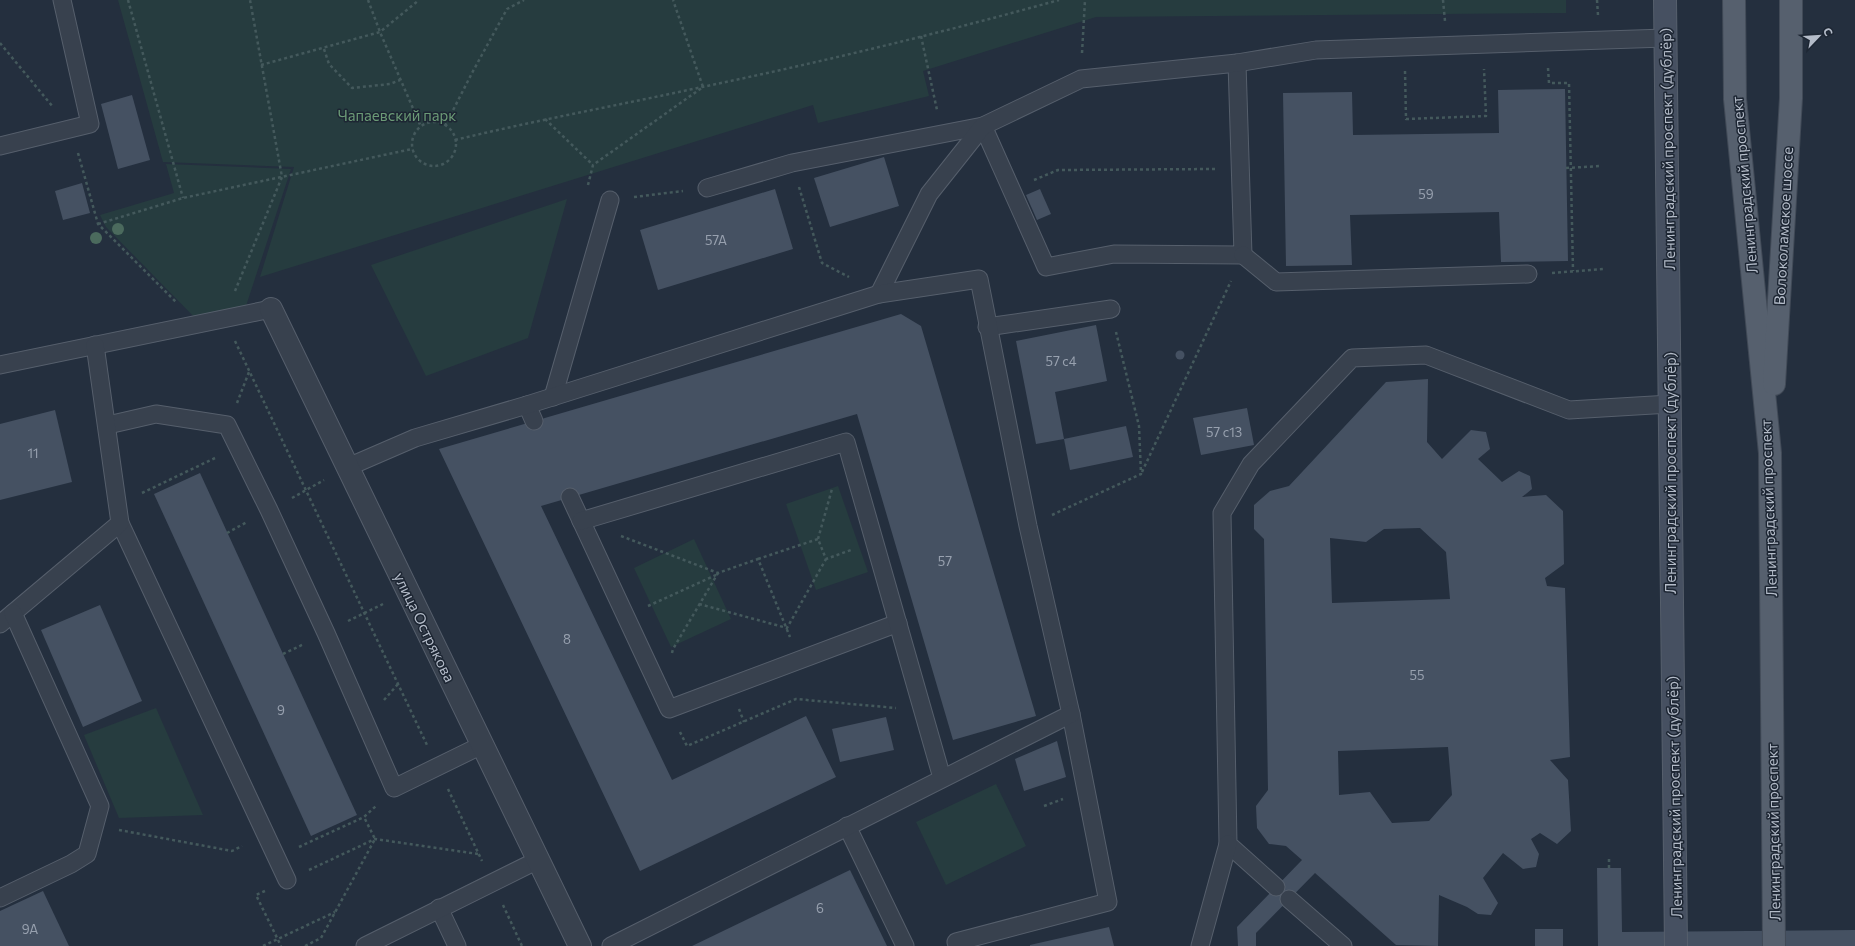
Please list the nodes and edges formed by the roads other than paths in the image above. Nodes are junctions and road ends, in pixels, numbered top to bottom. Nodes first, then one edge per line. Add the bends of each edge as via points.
1 (62, 0) edge
2 (1665, 0) edge
3 (1734, 0) edge
4 (1791, 0) edge
5 (1665, 38) junction
6 (1237, 63) junction
7 (983, 126) junction
8 (0, 146) edge
9 (707, 188) road end
10 (610, 200) road end
11 (1243, 255) junction
12 (1528, 274) road end
13 (879, 294) junction
14 (271, 308) joint
15 (1111, 308) road end
16 (987, 327) junction
17 (95, 345) junction
18 (0, 365) edge
19 (554, 396) junction
20 (1670, 404) junction
21 (527, 405) junction
22 (534, 421) dead end
23 (108, 425) junction
24 (1770, 453) junction
25 (348, 467) junction
26 (570, 497) dead end
27 (581, 521) junction
28 (120, 523) junction
29 (14, 613) junction
30 (898, 623) junction
31 (0, 624) edge
32 (1071, 714) junction
33 (482, 745) junction
34 (942, 778) junction
35 (848, 826) junction
36 (1228, 844) junction
37 (538, 860) junction
38 (287, 880) road end
39 (1276, 887) dead end
40 (0, 898) edge
41 (1289, 899) dead end
42 (439, 908) junction
43 (956, 942) dead end
44 (365, 946) edge
45 (457, 946) edge
46 (580, 946) edge
47 (611, 946) edge
48 (905, 946) edge
49 (1200, 946) edge
50 (1343, 946) edge
51 (1676, 946) edge
52 (1774, 946) edge

1 - 8 lane via 90,124
2 - 5 main road, Ленинградский проспект (дублёр)
3 - 24 main road, Ленинградский проспект via 1735,99
4 - 24 main road, Волоколамское шоссе via 1791,98
5 - 6 lane via 1316,50
5 - 20 main road, Ленинградский проспект (дублёр)
6 - 7 lane via 1081,78
6 - 11 lane
7 - 9 lane via 792,163
7 - 11 lane via 1046,267 1114,254
7 - 13 lane via 929,194
10 - 19 lane
11 - 12 lane via 1276,282
13 - 16 lane via 979,279
13 - 19 lane
14 - 17 lane
14 - 25 street, улица Острякова
15 - 16 lane
16 - 32 lane via 1028,526
17 - 18 lane
17 - 23 lane
19 - 21 lane
20 - 36 lane via 1570,410 1426,355 1352,358 1251,464 1222,513
20 - 51 main road, Ленинградский проспект (дублёр)
21 - 22 lane
21 - 25 lane via 415,438
23 - 28 lane
23 - 33 lane via 156,414 227,425 322,625 394,788
24 - 52 main road, Ленинградский проспект
25 - 33 street, улица Острякова
26 - 27 lane
27 - 30 lane via 669,709
27 - 30 lane via 846,442
28 - 29 lane
28 - 38 lane
29 - 31 lane
29 - 40 lane via 100,806 87,854
30 - 34 lane
32 - 34 lane
32 - 43 lane via 1108,902
33 - 37 street, улица Острякова
34 - 35 lane
35 - 47 lane
35 - 48 lane
36 - 39 lane
36 - 49 lane
37 - 42 lane
37 - 46 street, улица Острякова
41 - 50 lane
42 - 44 lane
42 - 45 lane

